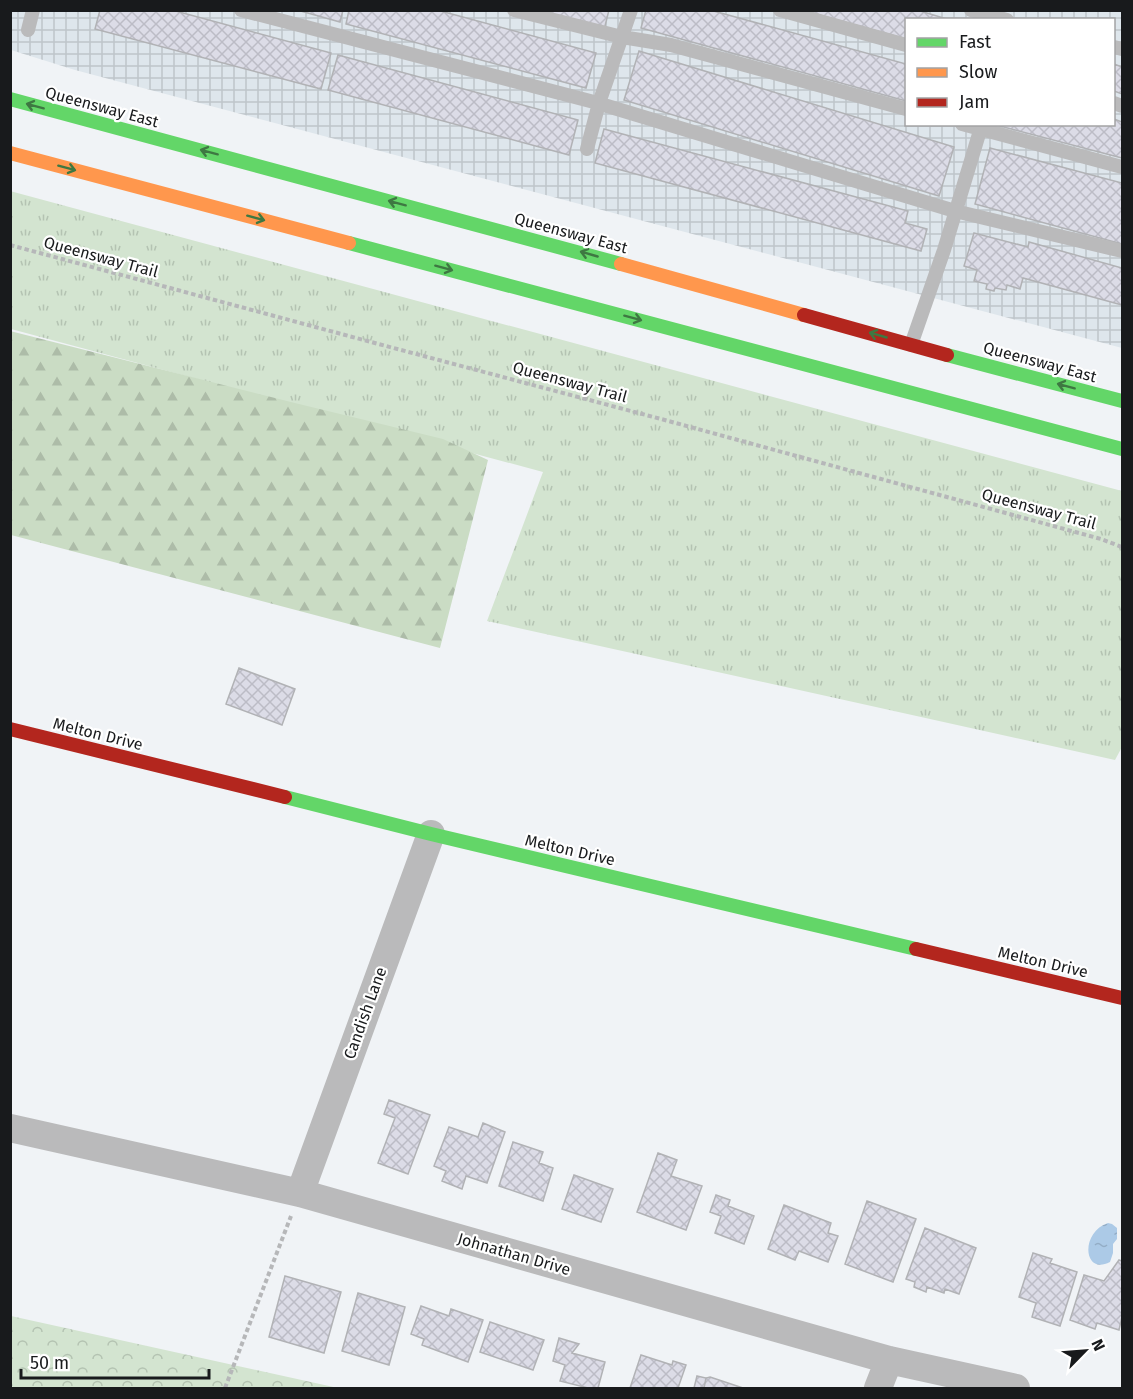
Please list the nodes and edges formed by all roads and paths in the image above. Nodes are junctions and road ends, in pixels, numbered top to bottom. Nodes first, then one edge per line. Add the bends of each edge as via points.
1 (33, 10) edge
2 (241, 10) edge
3 (514, 10) edge
4 (631, 10) edge
5 (780, 10) edge
6 (971, 10) edge
7 (1000, 18) edge
8 (28, 30) dead end
9 (622, 37) junction
10 (905, 45) edge
11 (10, 99) edge
12 (599, 104) junction
13 (905, 109) edge
14 (981, 127) edge
15 (587, 149) dead end
16 (10, 153) edge
17 (1122, 167) edge
18 (955, 211) junction
19 (10, 244) edge
20 (1122, 251) edge
21 (910, 345) junction
22 (1122, 401) edge
23 (1122, 449) edge
24 (1122, 547) edge
25 (10, 729) edge
26 (430, 834) junction
27 (1122, 998) edge
28 (10, 1128) edge
29 (300, 1193) junction
30 (889, 1360) junction
31 (225, 1389) edge
32 (878, 1389) edge
33 (1016, 1389) edge

1 - 8 lane
2 - 12 lane
3 - 9 lane
4 - 9 lane
5 - 10 lane
6 - 7 lane
9 - 12 lane
9 - 13 lane via 671,45
21 -> 11 main road, Queensway East
12 - 15 lane
12 - 18 lane
14 - 17 lane
14 - 18 lane
16 -> 23 main road
18 - 20 lane
18 - 21 lane
19 - 24 path, Queensway Trail
22 -> 21 main road, Queensway East
25 - 26 main road, Melton Drive
26 - 27 main road, Melton Drive
26 - 29 street, Candish Lane
28 - 29 street, Johnathan Drive
29 - 30 street, Johnathan Drive
29 - 31 path
30 - 32 street
30 - 33 street, Johnathan Drive

